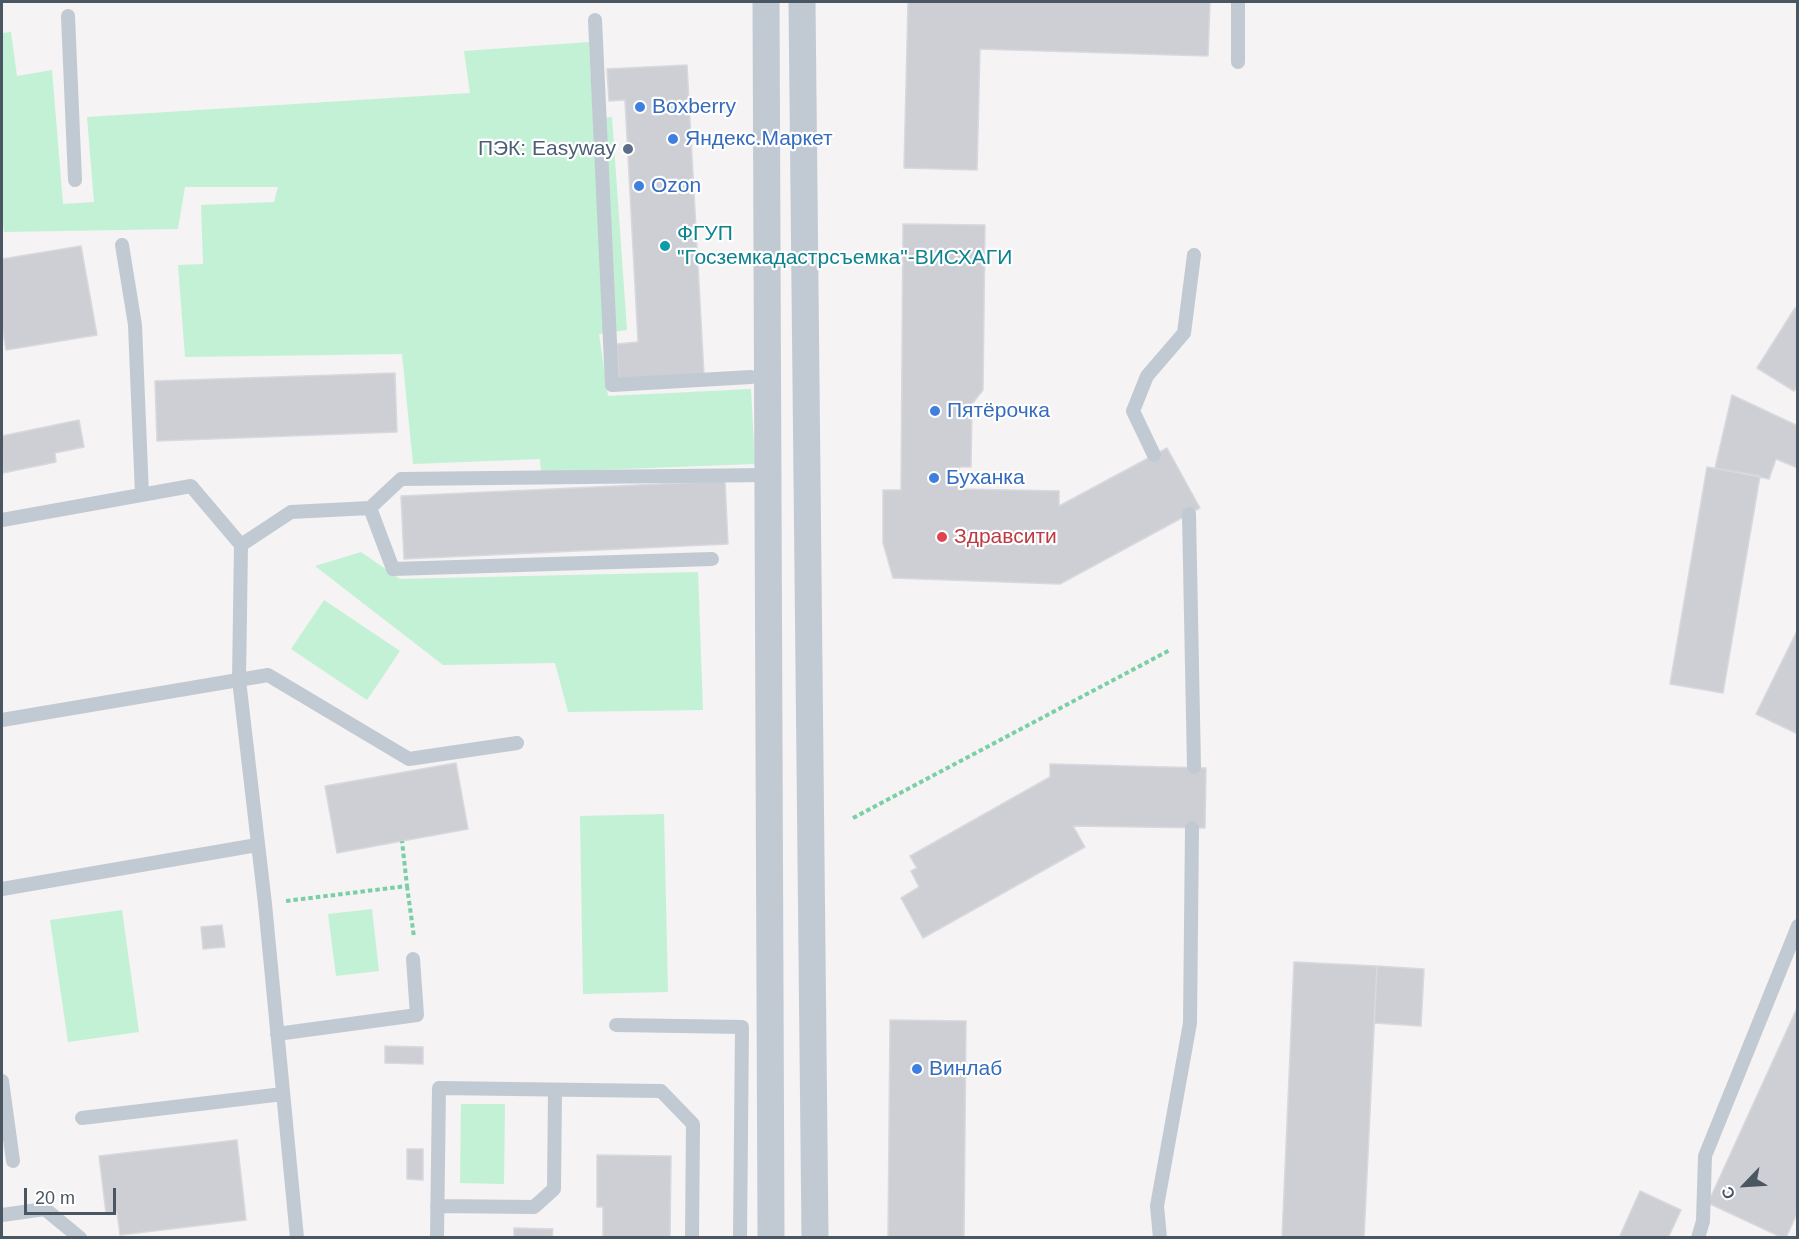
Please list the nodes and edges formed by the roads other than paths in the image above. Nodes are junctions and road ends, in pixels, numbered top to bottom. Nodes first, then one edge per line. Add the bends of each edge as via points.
1 (766, 2) edge
2 (802, 2) edge
3 (1238, 2) edge
4 (68, 16) dead end
5 (595, 20) dead end
6 (1238, 62) dead end
7 (75, 180) dead end
8 (122, 245) dead end
9 (1194, 255) dead end
10 (751, 377) dead end
11 (1154, 455) dead end
12 (768, 476) junction
13 (142, 495) junction
14 (370, 508) junction
15 (1189, 514) dead end
16 (2, 520) edge
17 (242, 544) junction
18 (712, 559) dead end
19 (239, 680) junction
20 (2, 720) edge
21 (517, 743) dead end
22 (1194, 767) dead end
23 (1192, 828) dead end
24 (257, 845) junction
25 (2, 890) edge
26 (1797, 926) edge
27 (413, 959) road end
28 (616, 1025) dead end
29 (277, 1034) junction
30 (2, 1080) edge
31 (555, 1090) junction
32 (283, 1094) junction
33 (81, 1118) dead end
34 (13, 1161) dead end
35 (437, 1206) junction
36 (2, 1215) edge
37 (80, 1238) edge
38 (297, 1238) edge
39 (437, 1238) edge
40 (692, 1238) edge
41 (740, 1238) edge
42 (771, 1238) edge
43 (816, 1238) edge
44 (1160, 1238) edge
45 (1698, 1238) edge

1 - 12 street
2 - 43 street
3 - 6 lane
4 - 7 lane
5 - 10 lane via 612,385
8 - 13 lane via 135,325
9 - 11 lane via 1184,333 1147,376 1133,411
12 - 14 lane via 401,479
12 - 42 street
13 - 16 lane
13 - 17 lane via 191,486
14 - 17 lane via 291,512
14 - 18 lane via 393,569
15 - 22 lane
17 - 19 lane
19 - 20 lane
19 - 21 lane via 268,675 409,759
19 - 24 lane
23 - 44 lane via 1190,1023 1157,1206
24 - 25 lane
24 - 29 lane
26 - 45 lane via 1705,1156 1703,1221
27 - 29 lane via 417,1015
28 - 41 lane via 742,1027
29 - 32 lane
30 - 34 lane
31 - 35 lane via 554,1189 534,1207
31 - 35 lane via 439,1088
31 - 40 lane via 661,1091 693,1124
32 - 33 lane
32 - 38 lane
35 - 39 lane
36 - 37 lane via 45,1209

